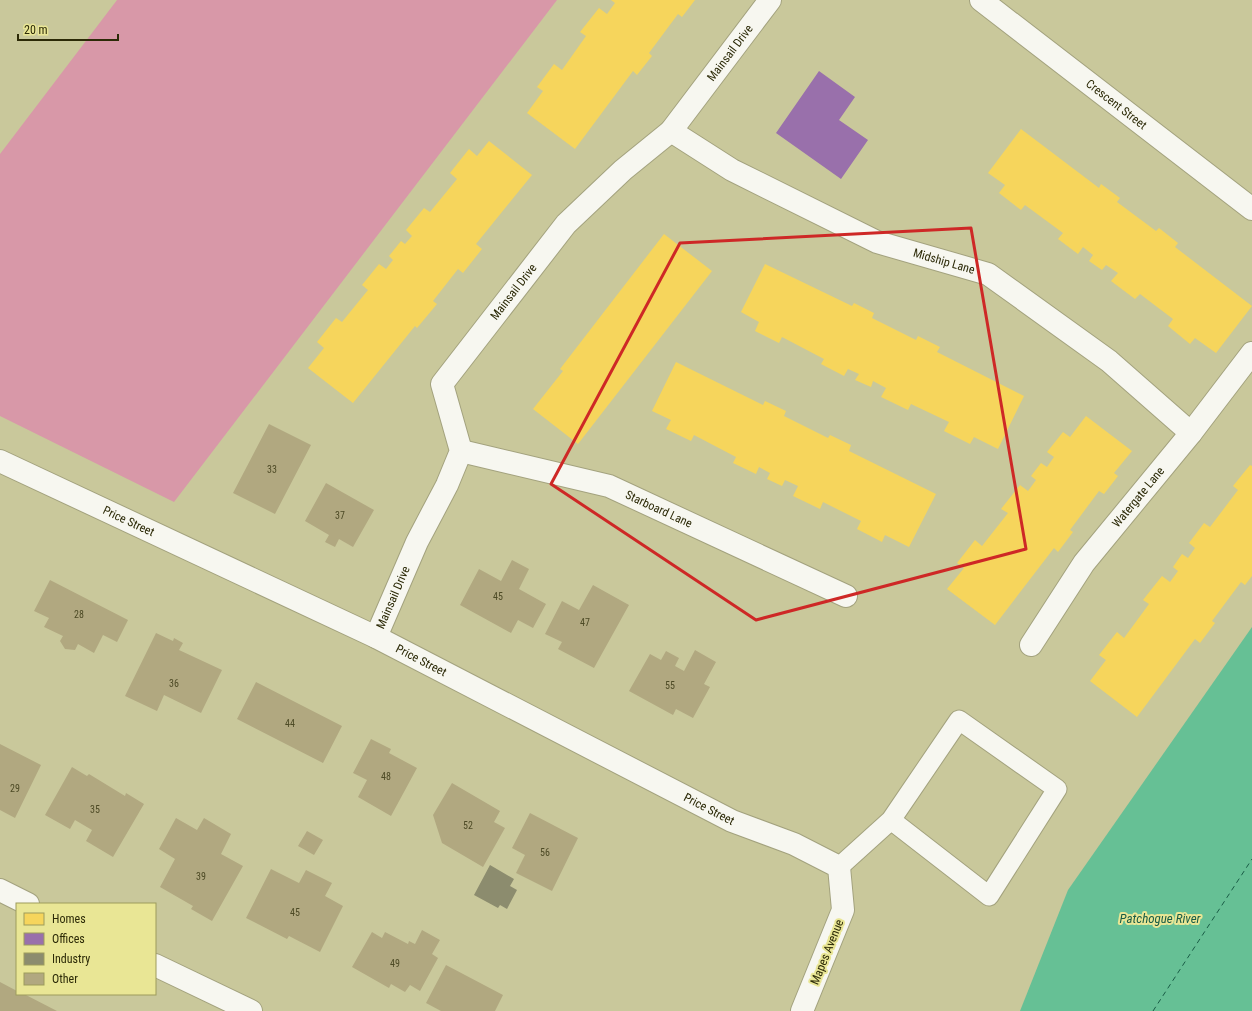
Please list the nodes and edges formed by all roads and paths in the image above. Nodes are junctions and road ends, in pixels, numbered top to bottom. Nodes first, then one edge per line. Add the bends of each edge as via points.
1 (770, 0) edge
2 (981, 0) edge
3 (672, 132) junction
4 (1252, 209) edge
5 (1252, 353) edge
6 (1191, 432) junction
7 (461, 451) junction
8 (0, 461) edge
9 (846, 596) dead end
10 (376, 637) junction
11 (1031, 645) dead end
12 (891, 820) junction
13 (839, 867) junction
14 (0, 890) edge
15 (26, 903) edge
16 (156, 965) edge
17 (251, 1011) edge
18 (802, 1011) edge

1 - 3 street, Mainsail Drive
2 - 4 street, Crescent Street
3 - 6 street, Midship Lane via 732,170 877,242 988,274 1109,361
3 - 7 street, Mainsail Drive via 623,170 566,224 442,384
5 - 6 street, Watergate Lane
6 - 11 street, Watergate Lane via 1084,563
7 - 9 street, Starboard Lane via 609,486
7 - 10 street, Mainsail Drive via 447,485 417,542
8 - 10 street, Price Street
10 - 13 street, Price Street via 732,821 794,844
12 - 12 lane via 959,720 1057,789 989,896
12 - 13 lane
13 - 18 street, Mapes Avenue via 843,910
14 - 15 street
16 - 17 street

